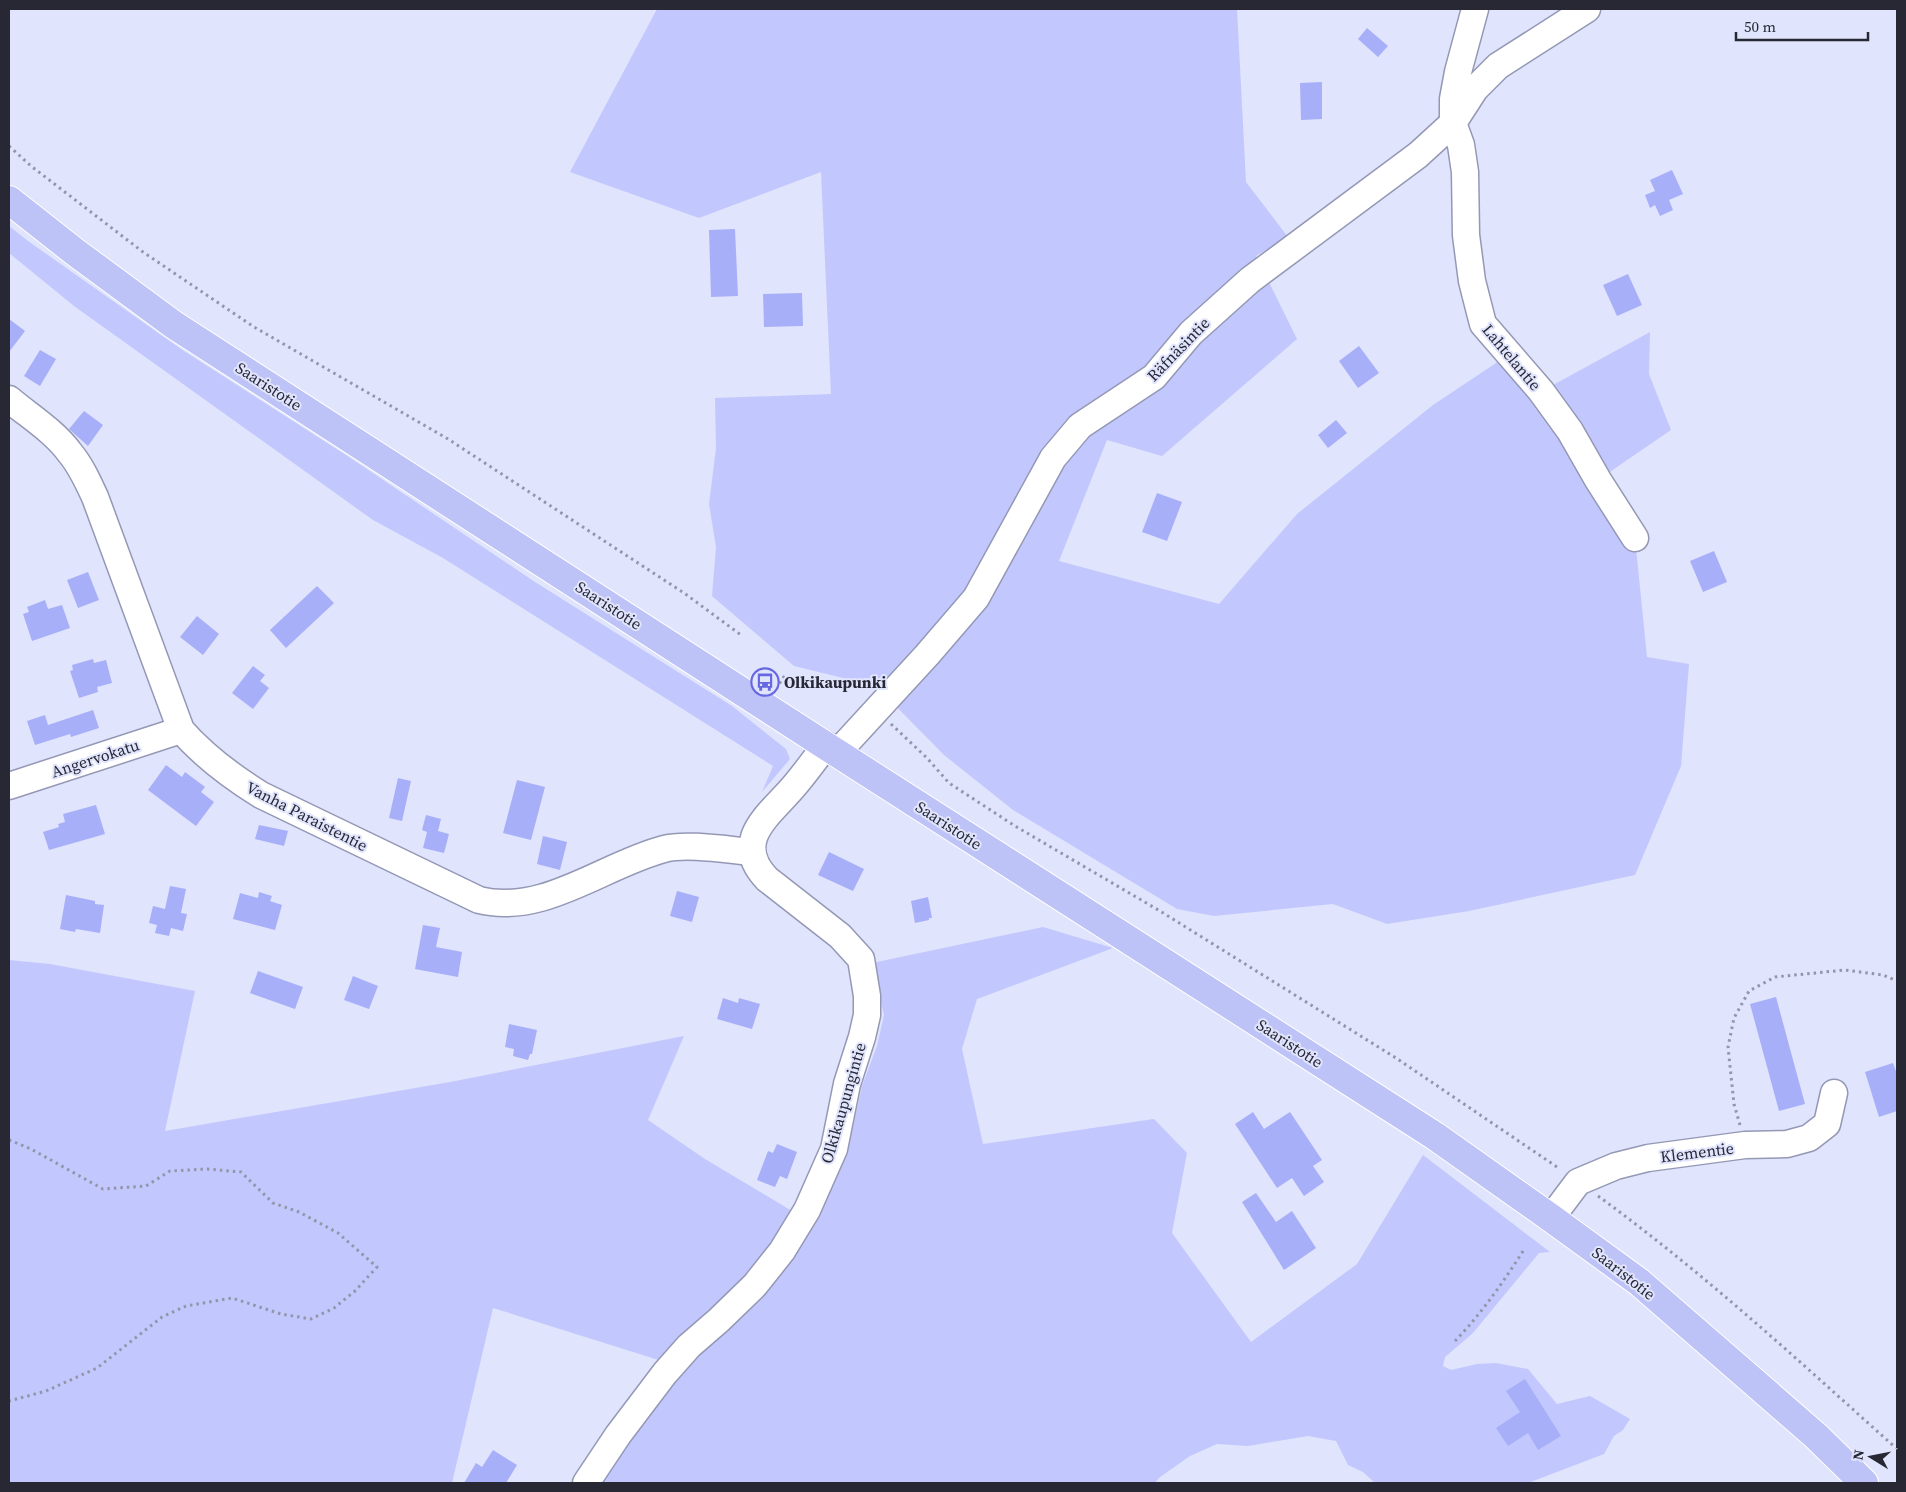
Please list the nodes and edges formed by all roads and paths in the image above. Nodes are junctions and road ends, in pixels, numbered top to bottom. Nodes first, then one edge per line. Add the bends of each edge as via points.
1 (1475, 9) edge
2 (1587, 9) edge
3 (1453, 123) junction
4 (9, 146) edge
5 (9, 200) edge
6 (9, 399) edge
7 (1635, 538) dead end
8 (741, 635) dead end
9 (785, 676) dead end
10 (771, 685) dead end
11 (876, 710) junction
12 (181, 730) junction
13 (832, 749) junction
14 (9, 786) edge
15 (752, 852) junction
16 (1897, 981) edge
17 (1834, 1093) dead end
18 (9, 1140) edge
19 (1745, 1145) junction
20 (1578, 1182) junction
21 (1551, 1218) junction
22 (1525, 1248) dead end
23 (1455, 1341) dead end
24 (9, 1401) edge
25 (1897, 1449) edge
26 (586, 1483) edge
27 (1864, 1483) edge

1 - 3 street via 1458,72
2 - 3 street, Räfnäsintie via 1498,66 1475,89
3 - 7 street, Lahtelantie via 1461,145 1465,172 1466,234 1472,282 1483,324 1542,391
3 - 11 street, Räfnäsintie via 1418,155 1250,280 1191,333 1154,377 1080,426 1053,458 976,598
4 - 8 path via 143,252 254,327 448,439 684,593
5 - 13 main road, Saaristotie via 174,325
6 - 12 street, Vanha Paraistentie via 51,433 70,452 85,475
9 - 10 path via 777,689
11 - 13 street, Räfnäsintie
11 - 20 path via 949,783 1396,1058
12 - 14 street, Angervokatu
12 - 15 street, Vanha Paraistentie via 196,747 261,795 479,900 496,904 516,904 545,897 666,848
13 - 15 street via 761,822
13 - 21 main road, Saaristotie via 1435,1136
15 - 26 street, Olkikaupungintie via 757,868 767,879 840,936 861,958 867,1015 847,1084 834,1149 807,1210 782,1251 754,1285 665,1373
16 - 19 path via 1883,974 1845,970 1775,977 1749,991 1734,1018 1728,1047 1734,1104
17 - 19 street, Klementie via 1827,1124 1809,1138 1786,1144
18 - 24 path via 103,1189 146,1186 170,1172 207,1169 241,1172 273,1203 300,1212 338,1234 377,1267 334,1308 311,1319 282,1314 232,1298 186,1306 162,1317 97,1368 46,1391
19 - 20 street, Klementie via 1648,1158 1616,1166
20 - 21 street
20 - 25 path via 1731,1301
21 - 27 main road, Saaristotie via 1639,1282 1738,1366
22 - 23 path via 1508,1276

